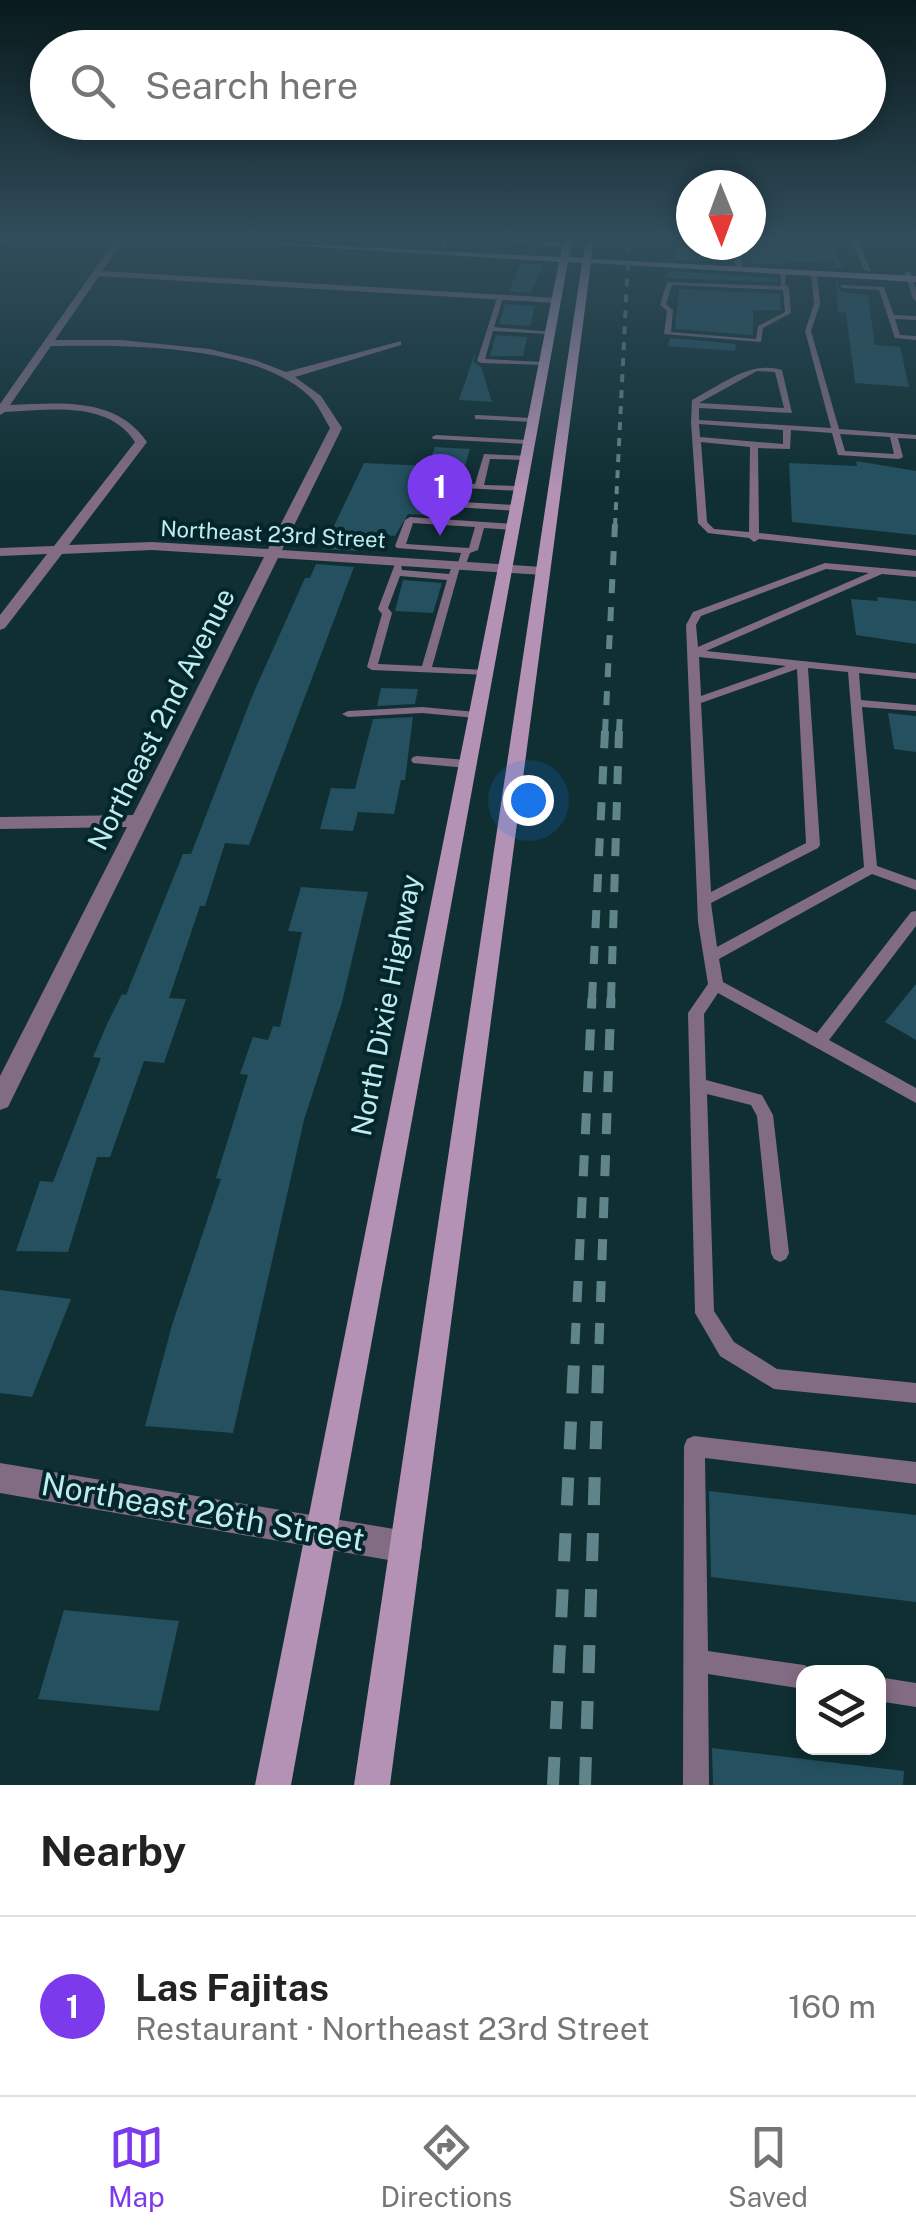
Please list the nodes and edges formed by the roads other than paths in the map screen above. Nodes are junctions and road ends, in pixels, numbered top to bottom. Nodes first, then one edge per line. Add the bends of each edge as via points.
1 (62, 322) edge
2 (492, 322) edge
3 (551, 322) edge
4 (572, 322) edge
5 (668, 322) edge
6 (765, 322) edge
7 (811, 322) edge
8 (893, 322) edge
9 (490, 329) junction
10 (549, 332) junction
11 (916, 338) edge
12 (48, 343) junction
13 (398, 343) dead end
14 (541, 374) junction
15 (285, 376) junction
16 (569, 385) junction
17 (695, 405) junction
18 (2, 410) edge
19 (478, 417) dead end
20 (532, 420) junction
21 (695, 422) junction
22 (787, 428) junction
23 (836, 432) junction
24 (893, 436) junction
25 (436, 437) dead end
26 (916, 437) edge
27 (696, 439) junction
28 (754, 445) junction
29 (527, 450) junction
30 (448, 486) dead end
31 (479, 487) junction
32 (428, 503) dead end
33 (516, 508) junction
34 (480, 524) junction
35 (754, 538) junction
36 (60, 549) junction
37 (0, 552) edge
38 (916, 553) edge
39 (275, 554) junction
40 (459, 565) junction
41 (398, 567) junction
42 (504, 568) junction
43 (881, 571) junction
44 (543, 572) junction
45 (916, 574) edge
46 (0, 625) edge
47 (694, 653) junction
48 (802, 664) junction
49 (372, 667) joint
50 (426, 670) junction
51 (852, 670) junction
52 (484, 673) junction
53 (916, 676) edge
54 (696, 701) junction
55 (856, 702) junction
56 (916, 708) edge
57 (348, 714) dead end
58 (476, 715) junction
59 (417, 760) dead end
60 (467, 764) junction
61 (140, 821) junction
62 (0, 824) edge
63 (871, 869) junction
64 (916, 884) edge
65 (704, 901) junction
66 (916, 916) edge
67 (711, 957) junction
68 (716, 985) junction
69 (820, 1042) junction
70 (10, 1062) edge
71 (699, 1086) junction
72 (916, 1096) edge
73 (0, 1100) edge
74 (780, 1254) dead end
75 (916, 1393) edge
76 (916, 1473) edge
77 (0, 1478) edge
78 (321, 1532) junction
79 (406, 1547) junction
80 (696, 1660) junction
81 (796, 1677) edge
82 (886, 1690) edge
83 (916, 1695) edge
84 (273, 1785) edge
85 (372, 1785) edge
86 (696, 1785) edge

1 - 12 street
2 - 9 lane
3 - 10 main road, North Dixie Highway
4 - 16 main road
5 - 6 lane via 667,334 759,341
7 - 23 lane
8 - 11 lane via 897,337
9 - 10 lane
9 - 14 lane via 481,361
10 - 14 main road, North Dixie Highway
12 - 15 street via 175,347
12 - 18 street
13 - 15 street
14 - 16 main road
14 - 20 main road, North Dixie Highway
15 - 39 street, Northeast 2nd Avenue via 322,402 336,428
16 - 44 main road
17 - 17 lane via 756,369 778,370 789,411
17 - 21 lane
18 - 36 street via 93,411 137,432 136,454
19 - 20 lane
20 - 29 main road, North Dixie Highway
21 - 22 lane
21 - 27 lane
22 - 23 lane
22 - 28 lane via 787,447
23 - 24 lane
23 - 24 lane via 841,453 899,457
24 - 26 lane
25 - 29 lane
27 - 28 lane
27 - 35 lane via 705,527
28 - 35 lane
29 - 31 lane via 487,456
29 - 33 main road, North Dixie Highway
30 - 31 lane
31 - 33 lane
32 - 33 lane
33 - 34 lane
33 - 42 main road, North Dixie Highway
34 - 40 lane via 473,550
34 - 40 lane via 410,520 400,546
35 - 38 lane
36 - 37 street, Northeast 23rd Street
36 - 39 street, Northeast 23rd Street via 152,546
36 - 46 street
39 - 41 street, Northeast 23rd Street
39 - 61 street, Northeast 2nd Avenue
40 - 41 street, Northeast 23rd Street
40 - 42 street, Northeast 23rd Street
40 - 50 lane
41 - 49 lane
42 - 44 street, Northeast 23rd Street
42 - 52 main road, North Dixie Highway
43 - 45 lane
43 - 47 lane
43 - 47 lane via 825,566 697,614 690,625
44 - 79 main road
47 - 48 lane
47 - 54 lane
48 - 51 lane
48 - 54 lane
48 - 65 lane via 813,845
49 - 50 lane
50 - 52 lane
51 - 53 lane
51 - 55 lane
52 - 58 main road, North Dixie Highway
54 - 65 lane
55 - 56 lane
55 - 63 lane
57 - 58 lane
58 - 60 main road, North Dixie Highway
59 - 60 lane
60 - 78 main road, North Dixie Highway
61 - 62 street
61 - 70 street, Northeast 2nd Avenue
63 - 64 lane
63 - 67 lane
65 - 67 lane
66 - 69 lane
67 - 68 lane
68 - 69 lane
68 - 71 lane via 696,1013
69 - 72 lane
70 - 73 street, Northeast 2nd Avenue
71 - 74 lane via 756,1100 765,1116
71 - 75 lane via 705,1313 727,1349 774,1379
76 - 80 lane via 694,1446
77 - 78 street, Northeast 26th Street
78 - 79 street, Northeast 26th Street
78 - 84 main road, North Dixie Highway
79 - 85 main road
80 - 81 lane
80 - 86 lane
82 - 83 lane

